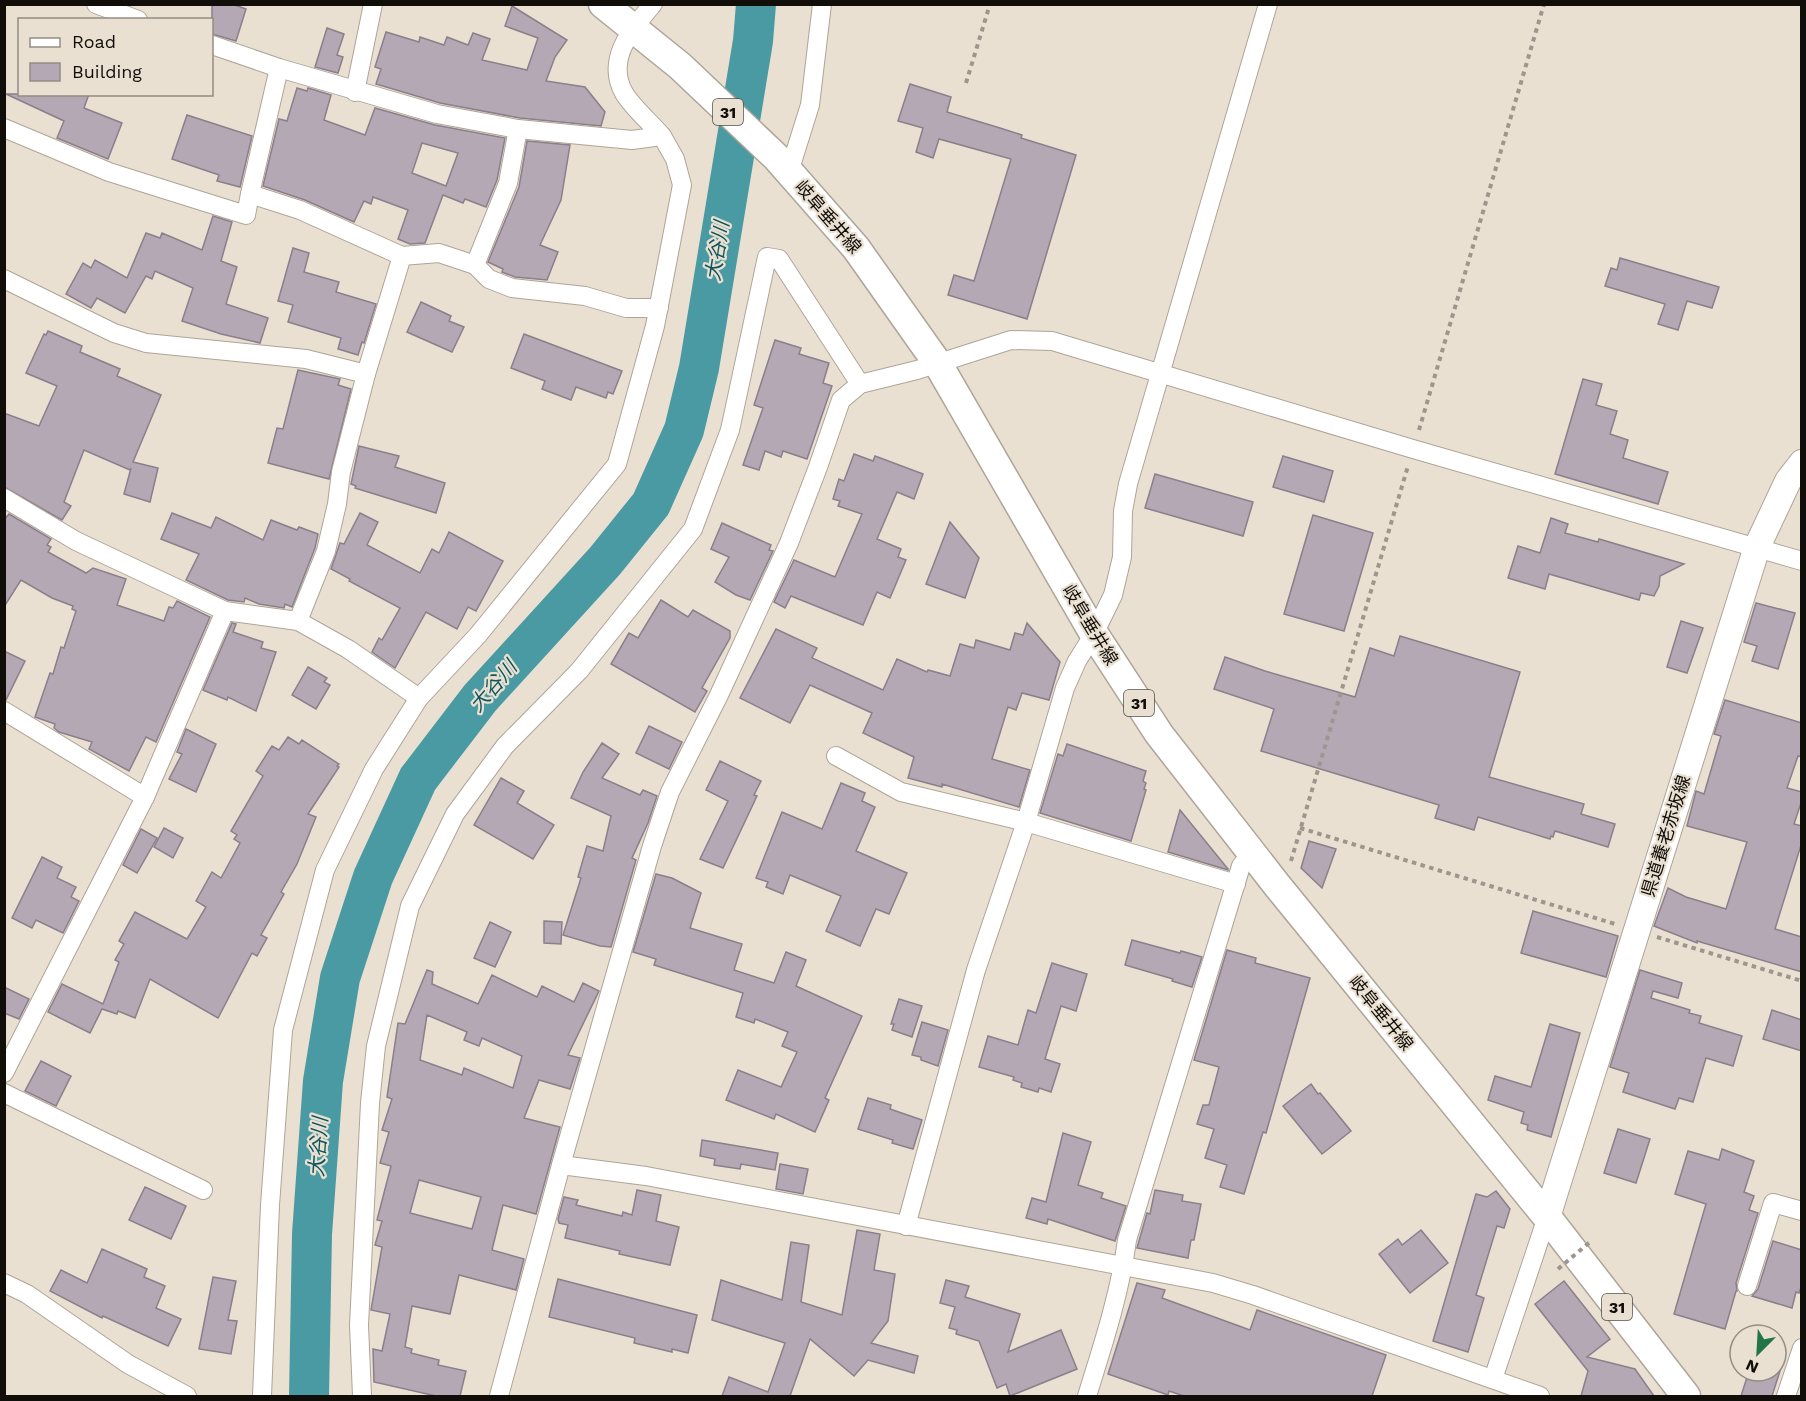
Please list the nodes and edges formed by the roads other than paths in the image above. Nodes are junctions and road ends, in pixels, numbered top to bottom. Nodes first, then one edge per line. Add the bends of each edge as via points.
1 (96, 4) edge
2 (373, 4) edge
3 (603, 4) edge
4 (653, 4) edge
5 (822, 4) edge
6 (1268, 4) edge
7 (133, 18) edge
8 (633, 28) junction
9 (213, 45) edge
10 (279, 68) junction
11 (355, 92) junction
12 (4, 128) edge
13 (518, 129) junction
14 (662, 136) junction
15 (783, 165) junction
16 (250, 194) junction
17 (402, 256) junction
18 (475, 265) junction
19 (4, 279) edge
20 (658, 308) junction
21 (938, 364) junction
22 (1159, 373) junction
23 (366, 374) junction
24 (860, 384) junction
25 (1802, 463) edge
26 (4, 498) edge
27 (1756, 548) junction
28 (1802, 561) edge
29 (225, 611) junction
30 (298, 621) junction
31 (1094, 634) junction
32 (419, 698) junction
33 (4, 711) edge
34 (836, 756) dead end
35 (145, 797) junction
36 (1026, 822) junction
37 (1251, 853) junction
38 (1236, 884) junction
39 (4, 1072) edge
40 (4, 1093) edge
41 (561, 1165) junction
42 (203, 1190) dead end
43 (1802, 1211) edge
44 (1547, 1216) junction
45 (906, 1226) junction
46 (1124, 1266) junction
47 (4, 1283) edge
48 (1747, 1286) dead end
49 (1802, 1348) edge
50 (1493, 1379) junction
51 (187, 1396) edge
52 (262, 1396) edge
53 (362, 1396) edge
54 (499, 1396) edge
55 (1087, 1396) edge
56 (1539, 1396) edge
57 (1686, 1396) edge
58 (1786, 1396) edge

1 - 7 street
2 - 11 street
3 - 8 main road, 岐阜垂井線 / 31
4 - 8 street
5 - 15 street via 810,105
6 - 22 street
8 - 14 street via 621,50 617,74 625,93
8 - 15 main road, 岐阜垂井線 / 31 via 680,66
9 - 10 street
10 - 11 street
10 - 16 street
11 - 13 street via 437,114
12 - 16 street via 109,172 246,215
13 - 14 street via 632,140
13 - 18 street via 508,183
14 - 20 street via 675,159 682,185
15 - 21 main road, 岐阜垂井線 / 31 via 855,248
16 - 17 street via 300,210
17 - 18 street via 439,253
17 - 23 street
18 - 20 street via 489,279 512,288 585,296 626,308
19 - 23 street via 114,333 146,343 306,359
20 - 32 street via 617,464 478,635
21 - 22 street via 1011,340 1052,341
21 - 24 street
21 - 31 main road, 岐阜垂井線 / 31
22 - 27 street
22 - 31 street via 1128,484 1122,557 1113,595
23 - 30 street via 326,551
24 - 41 street via 841,400 789,543 670,792
24 - 53 street via 779,259 767,257 730,430 693,530 579,671 505,746 455,814 410,906 376,1046 359,1324
25 - 27 main road, 県道養老赤坂線 via 1788,481
26 - 29 street via 76,541
27 - 28 street
27 - 44 main road, 県道養老赤坂線
29 - 30 street
29 - 35 street
30 - 32 street via 348,649
31 - 36 street via 1065,688
31 - 37 main road, 岐阜垂井線 / 31 via 1159,734
32 - 52 street via 374,769 325,870 283,1030
33 - 35 street
34 - 36 street via 901,792
35 - 39 street
36 - 38 street
36 - 45 street via 976,970
37 - 38 street via 1241,866
37 - 44 main road, 岐阜垂井線 / 31
38 - 46 street via 1127,1240
40 - 42 street
41 - 45 street via 646,1176
41 - 54 street
43 - 48 street via 1773,1203
44 - 50 street
44 - 57 main road, 岐阜垂井線 / 31
45 - 46 street
46 - 50 street via 1253,1295
46 - 55 street
47 - 51 street via 27,1294 128,1364
49 - 58 street
50 - 56 street

